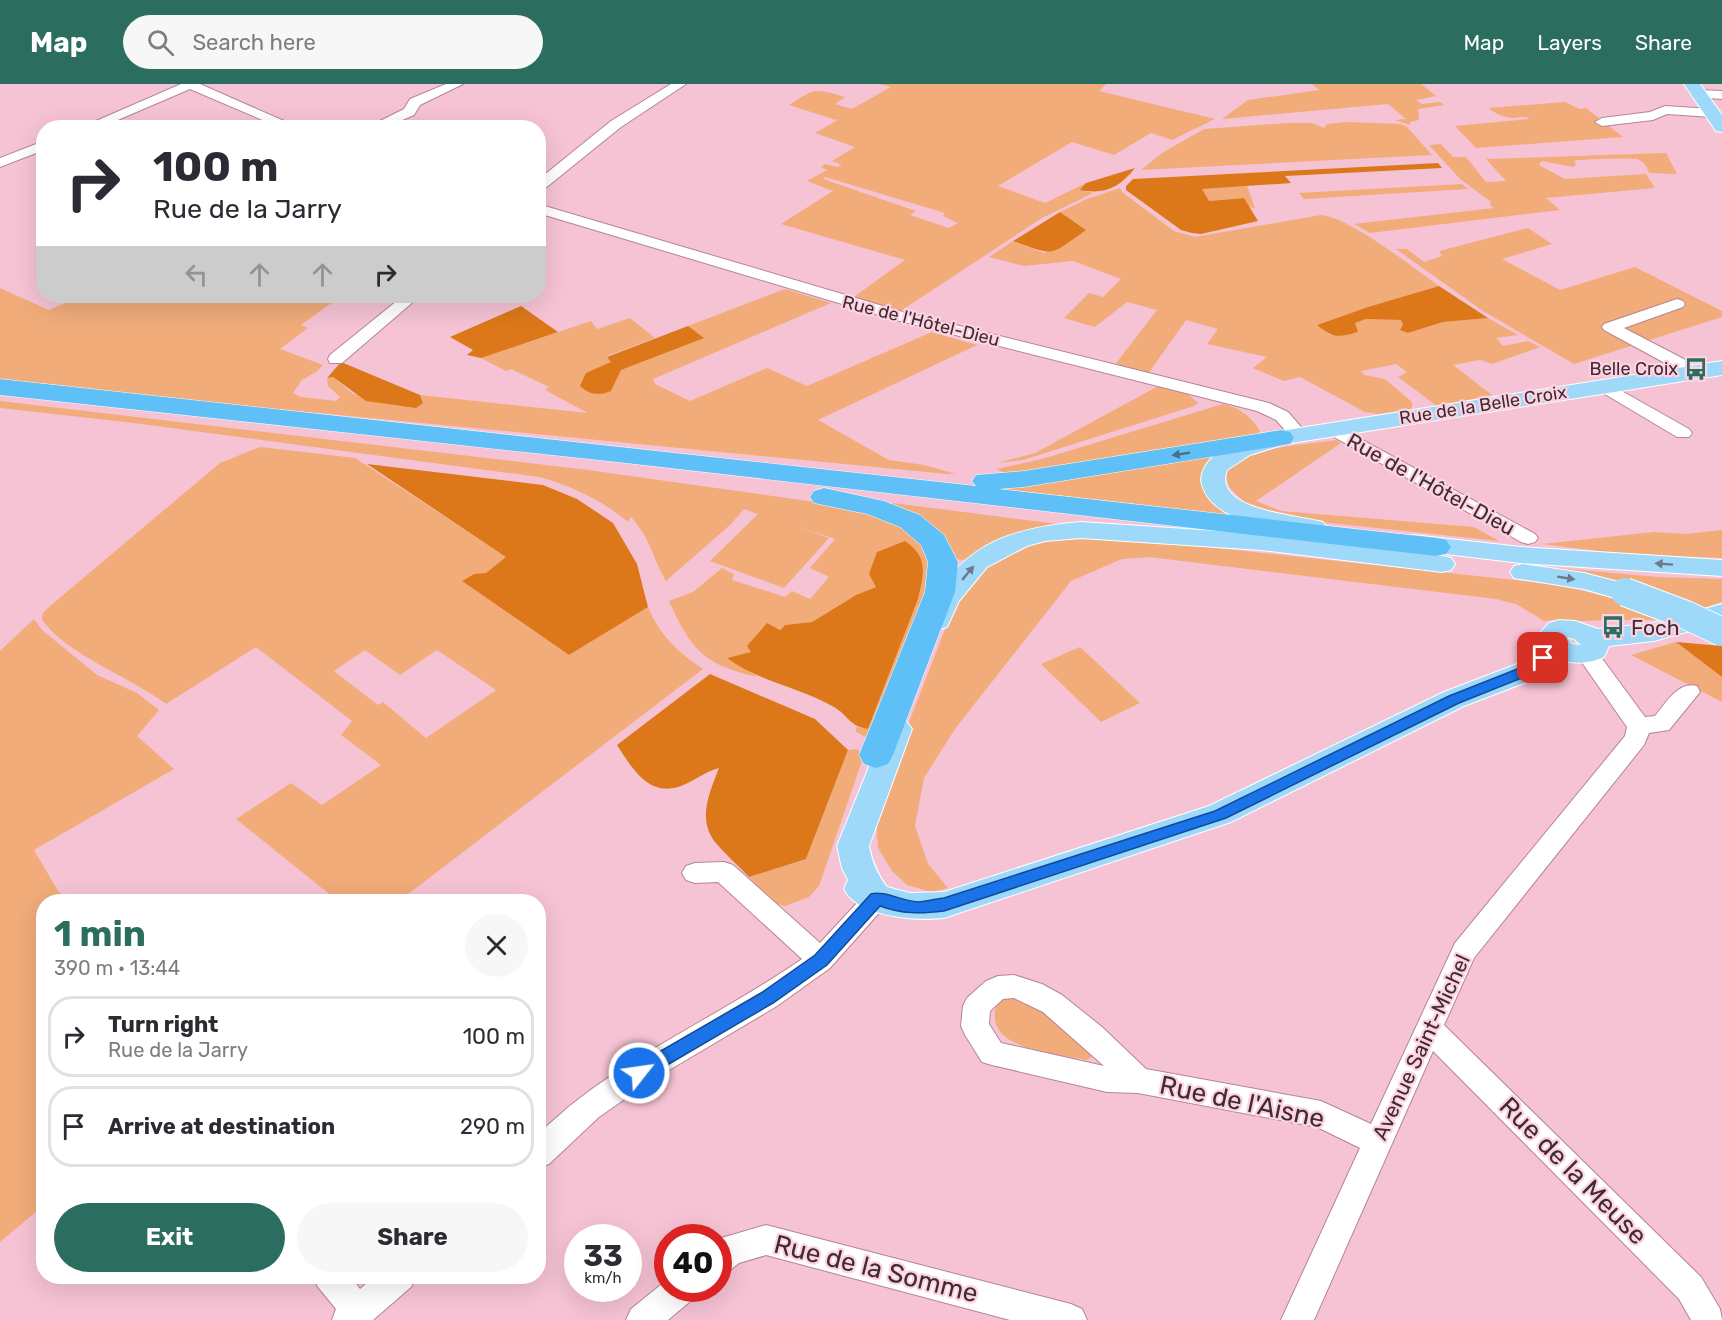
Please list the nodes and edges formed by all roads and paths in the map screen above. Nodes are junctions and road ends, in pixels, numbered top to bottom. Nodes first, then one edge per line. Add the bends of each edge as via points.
1 (191, 84) edge
2 (457, 84) edge
3 (680, 84) edge
4 (1696, 89) edge
5 (1722, 95) edge
6 (1712, 113) junction
7 (105, 120) edge
8 (275, 120) edge
9 (390, 120) edge
10 (1602, 122) dead end
11 (1722, 127) edge
12 (36, 148) edge
13 (0, 163) edge
14 (546, 181) edge
15 (546, 210) edge
16 (404, 303) edge
17 (1677, 304) dead end
18 (336, 359) dead end
19 (1722, 368) edge
20 (1695, 372) junction
21 (1604, 386) junction
22 (0, 387) edge
23 (0, 396) edge
24 (1334, 429) junction
25 (1683, 433) dead end
26 (1290, 436) junction
27 (732, 473) junction
28 (1528, 538) dead end
29 (1261, 542) junction
30 (1436, 547) junction
31 (1722, 568) edge
32 (1722, 613) edge
33 (1722, 632) edge
34 (1589, 647) junction
35 (1689, 692) dead end
36 (1639, 726) junction
37 (876, 755) joint
38 (695, 873) dead end
39 (877, 898) junction
40 (821, 960) junction
41 (1429, 1028) junction
42 (1138, 1080) junction
43 (1377, 1142) junction
44 (546, 1147) edge
45 (732, 1249) edge
46 (334, 1284) edge
47 (391, 1284) edge
48 (664, 1302) edge
49 (353, 1316) edge
50 (642, 1320) edge
51 (1071, 1320) edge
52 (1297, 1320) edge
53 (1709, 1320) edge

1 - 7 street
1 - 8 street
2 - 9 street via 415,102 409,112
3 - 14 street via 616,124
4 - 5 street
4 - 6 main road
6 - 10 street via 1665,110 1653,116
6 - 11 main road
12 - 13 street
15 - 26 street, Rue de l'Hôtel-Dieu via 898,316 1263,407 1282,416
16 - 18 street
17 - 20 street via 1610,327
19 - 20 main road, Rue de la Belle Croix
20 - 21 main road, Rue de la Belle Croix
21 - 24 main road, Rue de la Belle Croix
21 - 25 street
22 - 27 highway
23 - 27 highway
24 - 26 main road, Rue de la Belle Croix
24 - 28 street, Rue de l'Hôtel-Dieu
26 -> 27 highway via 1024,479 956,482
26 - 30 main road, Rue de la Belle Croix via 1234,454 1213,473 1213,486 1245,512
27 - 29 highway
27 - 30 highway
27 - 37 highway via 874,507 910,521 934,541 943,562 940,592
29 -> 33 main road, bridge via 1584,581 1626,592
39 -> 29 main road via 856,866 853,846 947,598 978,561 1018,540 1081,530
31 -> 30 main road
32 - 34 main road
34 - 36 street
34 - 39 main road via 1571,654 1558,647 1530,670 1454,699 1220,814 944,904 918,908
35 - 36 street via 1661,724
36 - 41 street, Avenue Saint-Michel via 1636,739 1464,951
37 - 39 main road via 842,847 845,869 856,887
38 - 40 street via 724,872
39 - 40 street
40 - 44 street via 767,998 639,1073 589,1108
41 - 43 street, Avenue Saint-Michel
41 - 53 street, Rue de la Meuse via 1690,1288
42 - 42 street, Rue de l'Aisne via 1107,1079 992,1053 975,1026 977,1006 998,988 1024,986 1051,1001
42 - 43 street, Rue de l'Aisne via 1321,1114
43 - 52 street, Avenue Saint-Michel
45 - 51 street, Rue de la Somme via 766,1240
46 - 49 street
47 - 49 street
48 - 50 street

